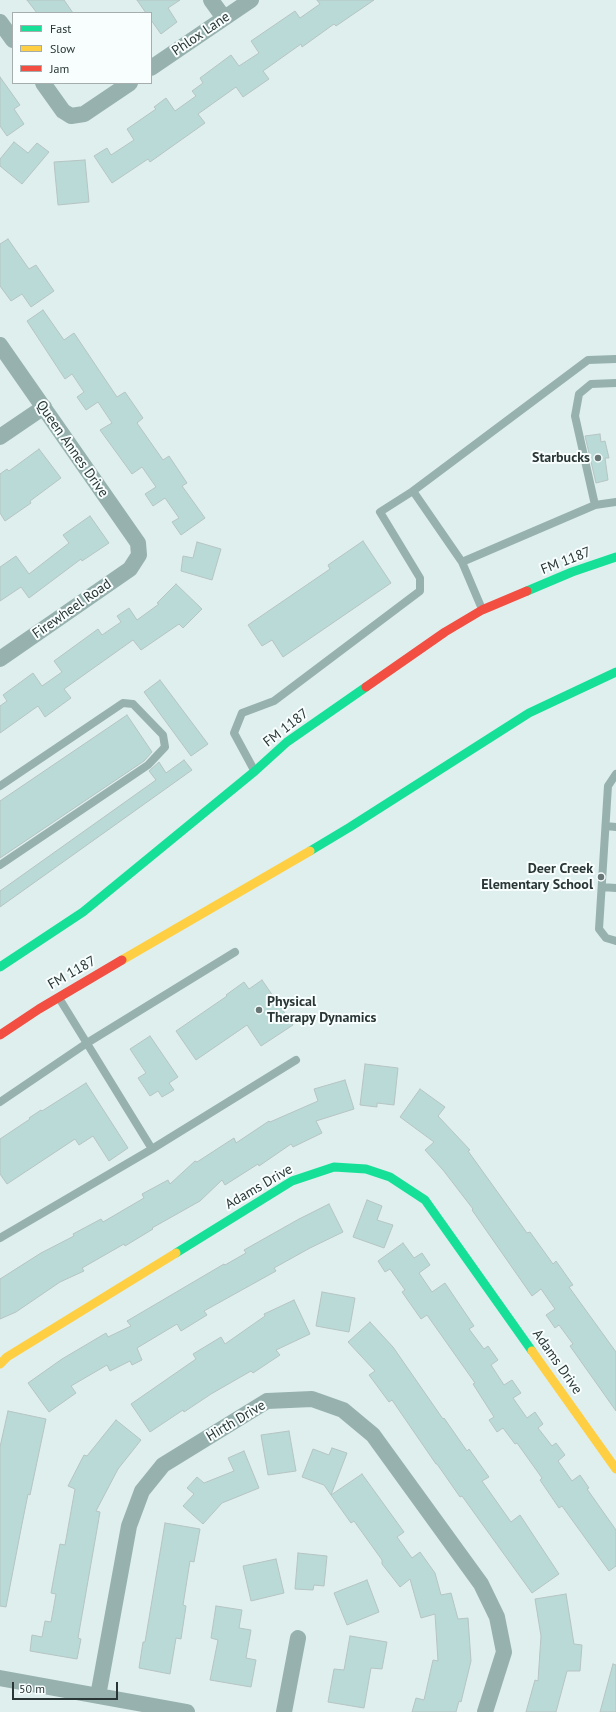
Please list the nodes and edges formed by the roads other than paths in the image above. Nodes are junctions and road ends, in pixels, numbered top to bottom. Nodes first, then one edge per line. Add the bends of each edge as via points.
1 (212, 0) edge
2 (251, 0) edge
3 (224, 18) junction
4 (0, 22) edge
5 (12, 39) edge
6 (152, 67) edge
7 (44, 84) edge
8 (129, 84) edge
9 (0, 345) edge
10 (616, 359) edge
11 (616, 383) edge
12 (44, 408) junction
13 (0, 437) edge
14 (413, 491) junction
15 (616, 502) edge
16 (595, 505) junction
17 (139, 555) joint
18 (616, 557) edge
19 (462, 562) junction
20 (482, 610) junction
21 (0, 659) edge
22 (616, 672) edge
23 (255, 771) junction
24 (616, 774) edge
25 (0, 786) edge
26 (606, 826) junction
27 (616, 827) edge
28 (0, 865) edge
29 (602, 887) junction
30 (616, 888) edge
31 (616, 940) edge
32 (235, 952) dead end
33 (0, 967) edge
34 (59, 997) junction
35 (0, 1035) edge
36 (87, 1043) junction
37 (296, 1060) dead end
38 (0, 1102) edge
39 (152, 1149) junction
40 (0, 1238) edge
41 (0, 1364) edge
42 (616, 1469) edge
43 (298, 1638) dead end
44 (0, 1678) edge
45 (98, 1696) junction
46 (187, 1712) edge
47 (284, 1712) edge
48 (485, 1712) edge

1 - 3 street
2 - 3 street, Phlox Lane
3 - 6 street, Phlox Lane
4 - 5 street
7 - 8 street via 63,111 71,116 84,114
9 - 12 street, Queen Annes Drive
10 - 14 lane via 588,360
11 - 16 lane via 591,384 579,394 575,416
12 - 13 street
12 - 17 street, Queen Annes Drive via 138,543
14 - 19 lane
14 - 23 lane via 380,512 420,578 420,591 274,701 242,713 234,733
15 - 16 lane
16 - 19 lane
17 - 21 street, Firewheel Road via 130,569
18 - 20 main road, FM 1187 / FM 1187 via 572,572
19 - 20 lane
20 - 23 main road, FM 1187 / FM 1187 via 445,632 287,742
22 - 34 main road, FM 1187 / FM 1187 via 529,713 350,827
23 - 33 main road, FM 1187 / FM 1187 via 83,912
24 - 26 lane via 608,786
25 - 28 lane via 123,703 133,704 163,735 165,747 148,765
26 - 27 lane
26 - 29 lane
29 - 30 lane
29 - 31 lane via 598,929 606,938
32 - 36 lane
34 - 35 main road, FM 1187 / FM 1187
34 - 36 lane
36 - 38 lane
36 - 39 lane
37 - 39 lane
39 - 40 lane
41 - 42 main road, Adams Drive via 7,1357 292,1181 334,1167 366,1169 390,1177 425,1200
43 - 47 street
44 - 45 street
45 - 46 street
45 - 48 street, Hirth Drive via 129,1526 142,1491 163,1465 267,1401 312,1399 343,1410 373,1435 481,1584 497,1618 504,1652

